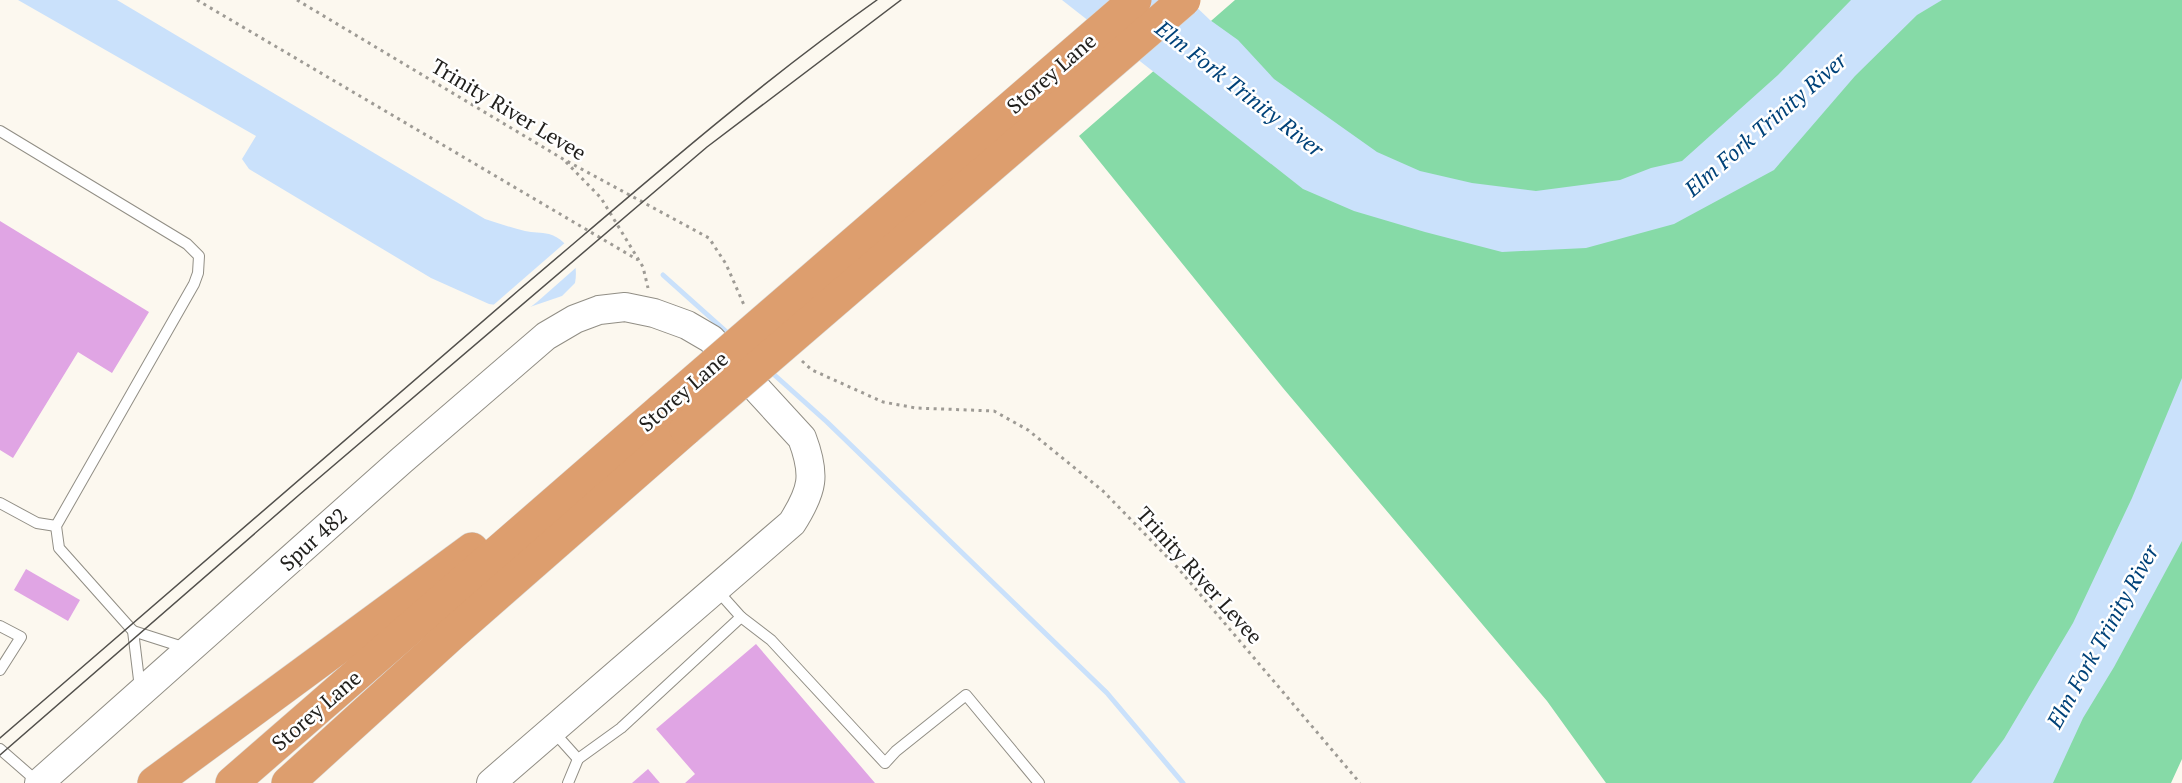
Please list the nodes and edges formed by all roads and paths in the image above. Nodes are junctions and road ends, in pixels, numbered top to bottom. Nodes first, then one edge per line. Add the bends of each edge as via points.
1 (197, 0) edge
2 (297, 0) edge
3 (1135, 0) edge
4 (1184, 0) edge
5 (0, 131) edge
6 (562, 159) junction
7 (638, 260) junction
8 (654, 313) junction
9 (752, 313) dead end
10 (795, 354) dead end
11 (674, 419) junction
12 (596, 466) junction
13 (0, 503) edge
14 (56, 526) junction
15 (715, 588) junction
16 (741, 617) junction
17 (0, 626) edge
18 (133, 631) junction
19 (189, 649) junction
20 (0, 670) edge
21 (140, 693) junction
22 (552, 730) junction
23 (0, 749) edge
24 (578, 759) junction
25 (39, 783) edge
26 (154, 783) edge
27 (232, 783) edge
28 (288, 783) edge
29 (491, 783) edge
30 (568, 783) edge
31 (1040, 783) edge
32 (1360, 783) edge

1 - 7 path
2 - 6 path, Trinity River Levee
3 - 11 highway, Storey Lane, bridge
4 - 11 highway, Storey Lane, bridge
5 - 14 lane via 187,244 199,256 194,285
6 - 7 path via 601,198
6 - 9 path, Trinity River Levee via 709,238 726,264 743,304
7 - 8 path
8 - 15 main road, Spur 482 via 711,339 802,438 808,455 811,482 806,502 792,523
8 - 19 main road, Spur 482 via 625,307 599,310 546,336
10 - 32 path, Trinity River Levee via 812,370 883,402 916,408 994,411 1028,430 1103,491 1177,567
11 - 12 highway, Storey Lane
11 - 28 highway, Storey Lane via 452,634
12 - 26 highway via 444,569
12 - 27 highway, Storey Lane
13 - 14 lane via 37,523
14 - 18 lane via 59,548
15 - 16 lane
15 - 22 main road
16 - 24 lane via 621,728
16 - 31 lane via 771,640 885,763 966,695
17 - 20 lane via 21,637
18 - 19 lane
18 - 21 lane
19 - 21 main road, Spur 482
21 - 25 main road, Spur 482
22 - 24 lane
22 - 29 main road
23 - 25 lane
24 - 30 lane

